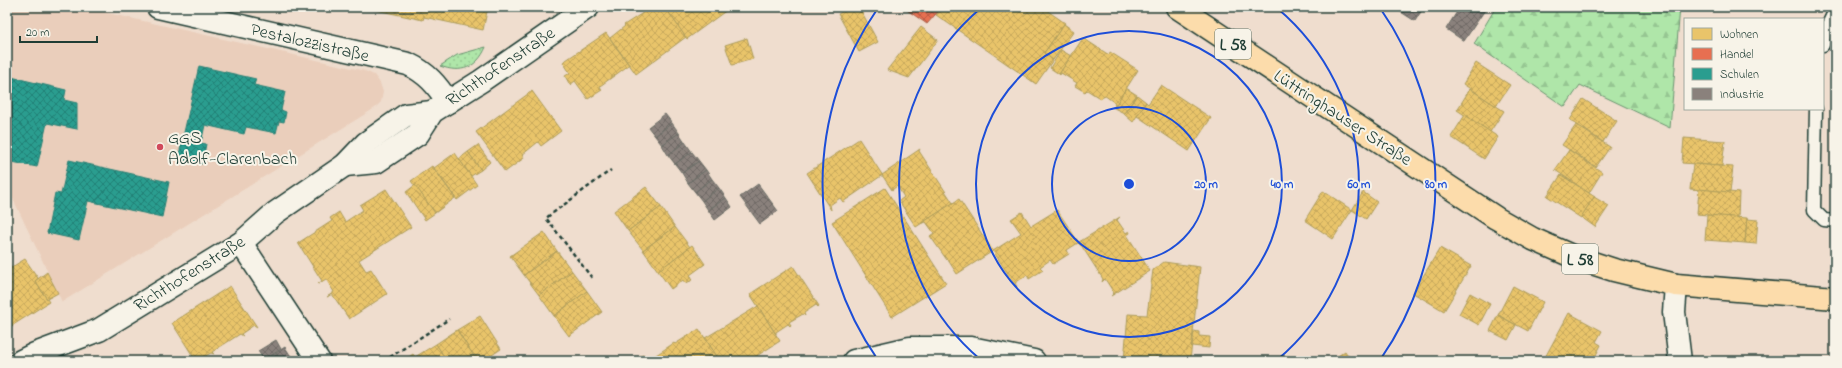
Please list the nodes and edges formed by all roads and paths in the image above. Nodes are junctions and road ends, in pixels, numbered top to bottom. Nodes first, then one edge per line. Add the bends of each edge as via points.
1 (158, 7) edge
2 (588, 7) edge
3 (1177, 7) edge
4 (1835, 10) edge
5 (1824, 38) edge
6 (440, 107) junction
7 (1816, 110) edge
8 (611, 170) dead end
9 (1835, 221) edge
10 (241, 243) junction
11 (592, 278) dead end
12 (1676, 285) junction
13 (1835, 298) edge
14 (449, 319) dead end
15 (21, 361) edge
16 (320, 361) edge
17 (384, 361) edge
18 (854, 361) edge
19 (1034, 361) edge
20 (1680, 361) edge

1 - 6 street, Pestalozzistraße via 408,64 436,84
2 - 6 street, Richthofenstraße
3 - 12 main road, Lüttringhauser Straße / L 58 via 1496,218 1574,257
4 - 5 lane
6 - 10 street, Richthofenstraße via 418,134 376,162 345,165 275,213
7 - 9 lane via 1814,210 1824,220
8 - 11 path via 546,218
10 - 15 street, Richthofenstraße via 99,330
10 - 16 street
12 - 13 main road, Lüttringhauser Straße / L 58
12 - 20 street via 1674,312
14 - 17 path
18 - 19 street via 910,348 971,348

